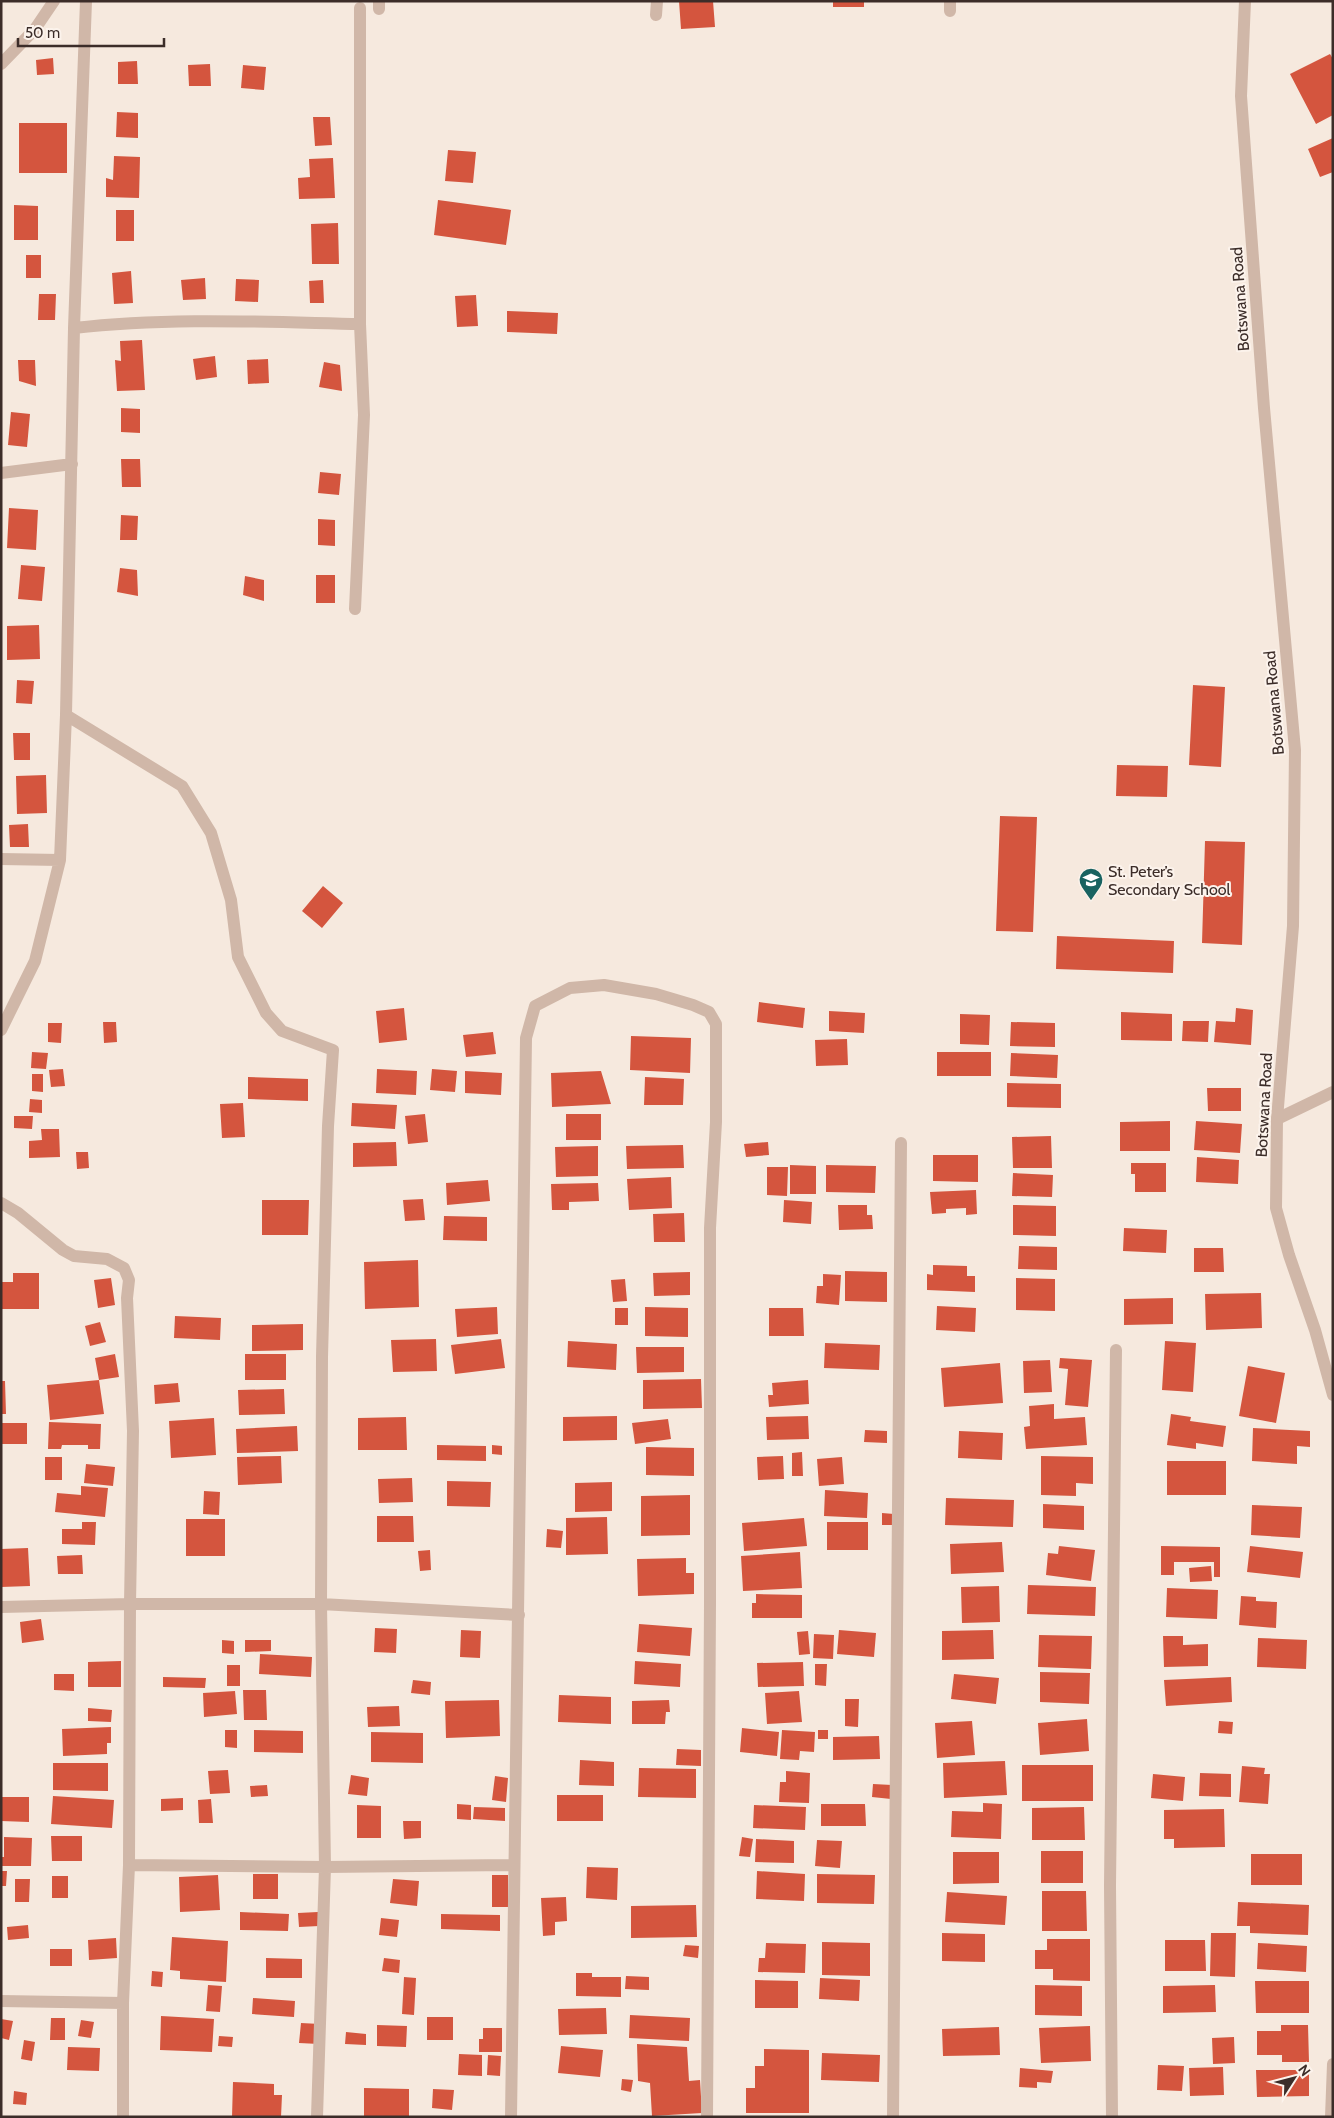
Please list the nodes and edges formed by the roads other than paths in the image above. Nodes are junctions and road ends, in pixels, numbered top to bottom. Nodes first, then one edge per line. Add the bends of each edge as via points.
1 (54, 1) edge
2 (86, 1) edge
3 (657, 1) edge
4 (1245, 1) edge
5 (360, 8) dead end
6 (656, 16) dead end
7 (1, 64) edge
8 (360, 324) junction
9 (74, 328) junction
10 (72, 464) junction
11 (1, 473) edge
12 (355, 609) dead end
13 (66, 715) junction
14 (1, 859) edge
15 (60, 860) junction
16 (1, 1030) edge
17 (1333, 1092) edge
18 (1277, 1119) junction
19 (901, 1143) dead end
20 (1, 1203) edge
21 (1116, 1350) dead end
22 (1333, 1394) edge
23 (130, 1604) junction
24 (321, 1604) junction
25 (1, 1607) edge
26 (519, 1615) junction
27 (130, 1865) junction
28 (514, 1865) junction
29 (325, 1867) junction
30 (1, 2001) edge
31 (123, 2003) junction
32 (1333, 2064) edge
33 (123, 2117) edge
34 (317, 2117) edge
35 (511, 2117) edge
36 (707, 2117) edge
37 (893, 2117) edge
38 (1112, 2117) edge
39 (1331, 2117) edge

1 - 7 street via 35,29
2 - 9 street
3 - 6 street
4 - 18 street, Botswana Road via 1242,106 1264,408 1295,750 1293,926
5 - 8 street
8 - 9 street via 192,321
8 - 12 street via 364,415
9 - 10 street
10 - 11 street
10 - 13 street
13 - 15 street
13 - 24 street via 182,786 211,833 230,900 238,957 266,1013 282,1031 333,1050 323,1266
14 - 15 street
15 - 16 street via 35,961
17 - 18 street
18 - 22 street, Botswana Road via 1276,1208
19 - 37 street
20 - 23 street via 63,1250 74,1256 107,1259 124,1268 129,1280 132,1431
21 - 38 street via 1110,1886
23 - 24 street
23 - 25 street
23 - 27 street
24 - 26 street
24 - 29 street
26 - 28 street
26 - 36 street via 526,1038 535,1006 570,988 604,984 693,1005 709,1012 716,1024 716,1122 710,1228
27 - 29 street
27 - 31 street
28 - 29 street
28 - 35 street
29 - 34 street
30 - 31 street
31 - 33 street
32 - 39 street

